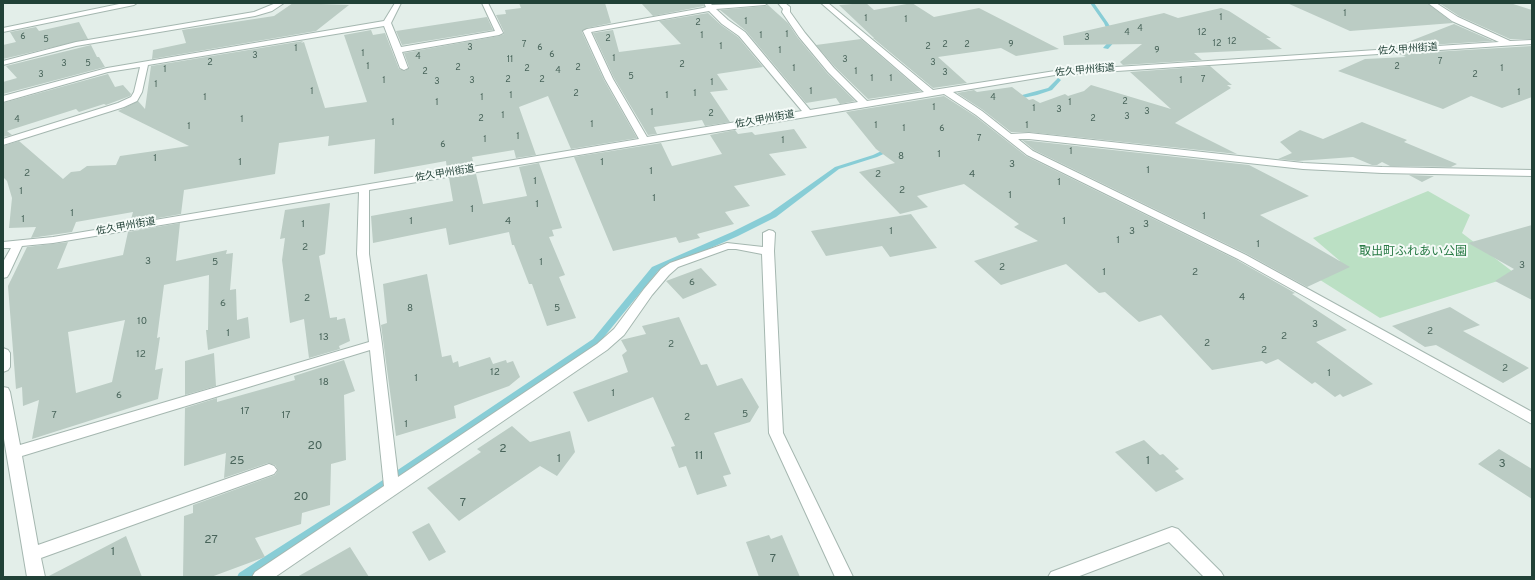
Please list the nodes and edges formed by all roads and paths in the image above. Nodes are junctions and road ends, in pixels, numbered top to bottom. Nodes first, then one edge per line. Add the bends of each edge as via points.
1 (134, 3) edge
2 (281, 3) edge
3 (398, 3) edge
4 (485, 3) edge
5 (765, 3) edge
6 (781, 3) edge
7 (824, 3) edge
8 (1431, 3) edge
9 (709, 5) edge
10 (387, 23) junction
11 (3, 30) edge
12 (1532, 42) edge
13 (1509, 43) junction
14 (398, 50) junction
15 (3, 63) edge
16 (145, 63) junction
17 (404, 68) dead end
18 (946, 91) junction
19 (931, 93) junction
20 (3, 99) edge
21 (865, 104) junction
22 (808, 113) junction
23 (1009, 137) junction
24 (645, 141) junction
25 (3, 142) edge
26 (1532, 173) edge
27 (364, 188) junction
28 (769, 233) dead end
29 (3, 244) edge
30 (18, 244) junction
31 (768, 251) junction
32 (3, 271) edge
33 (376, 344) junction
34 (3, 353) edge
35 (3, 367) edge
36 (3, 392) edge
37 (1532, 419) edge
38 (14, 454) junction
39 (269, 470) dead end
40 (392, 482) junction
41 (32, 554) junction
42 (36, 577) edge
43 (261, 577) edge
44 (844, 577) edge
45 (1057, 577) edge
46 (1215, 577) edge

1 - 11 street
2 - 15 street via 255,14 76,44
3 - 10 street
4 - 14 street via 499,33
5 - 9 street
6 - 21 street via 802,35 831,70
7 - 19 street
8 - 13 street via 1455,19
9 - 22 street via 751,44
9 - 24 street via 705,10 587,31 609,79
10 - 14 street
10 - 16 street
12 - 13 street, 佐久甲州街道
13 - 18 street, 佐久甲州街道 via 1099,69
14 - 17 street
16 - 20 street via 107,70
16 - 25 street via 134,99
18 - 19 street, 佐久甲州街道
18 - 23 street
19 - 21 street, 佐久甲州街道
21 - 22 street, 佐久甲州街道
22 - 24 street, 佐久甲州街道
23 - 26 street via 1029,136 1303,166
23 - 37 street via 1030,153 1242,257
24 - 27 street, 佐久甲州街道
27 - 30 street, 佐久甲州街道
27 - 33 street via 364,254
28 - 31 street
29 - 30 street, 佐久甲州街道
30 - 32 street
31 - 40 street via 727,246 674,266 665,272 619,332 602,347
31 - 44 street via 776,433
33 - 38 street
33 - 40 street
34 - 35 street
36 - 38 street
38 - 41 street
39 - 41 street
40 - 43 street
41 - 42 street
45 - 46 street via 1172,534

